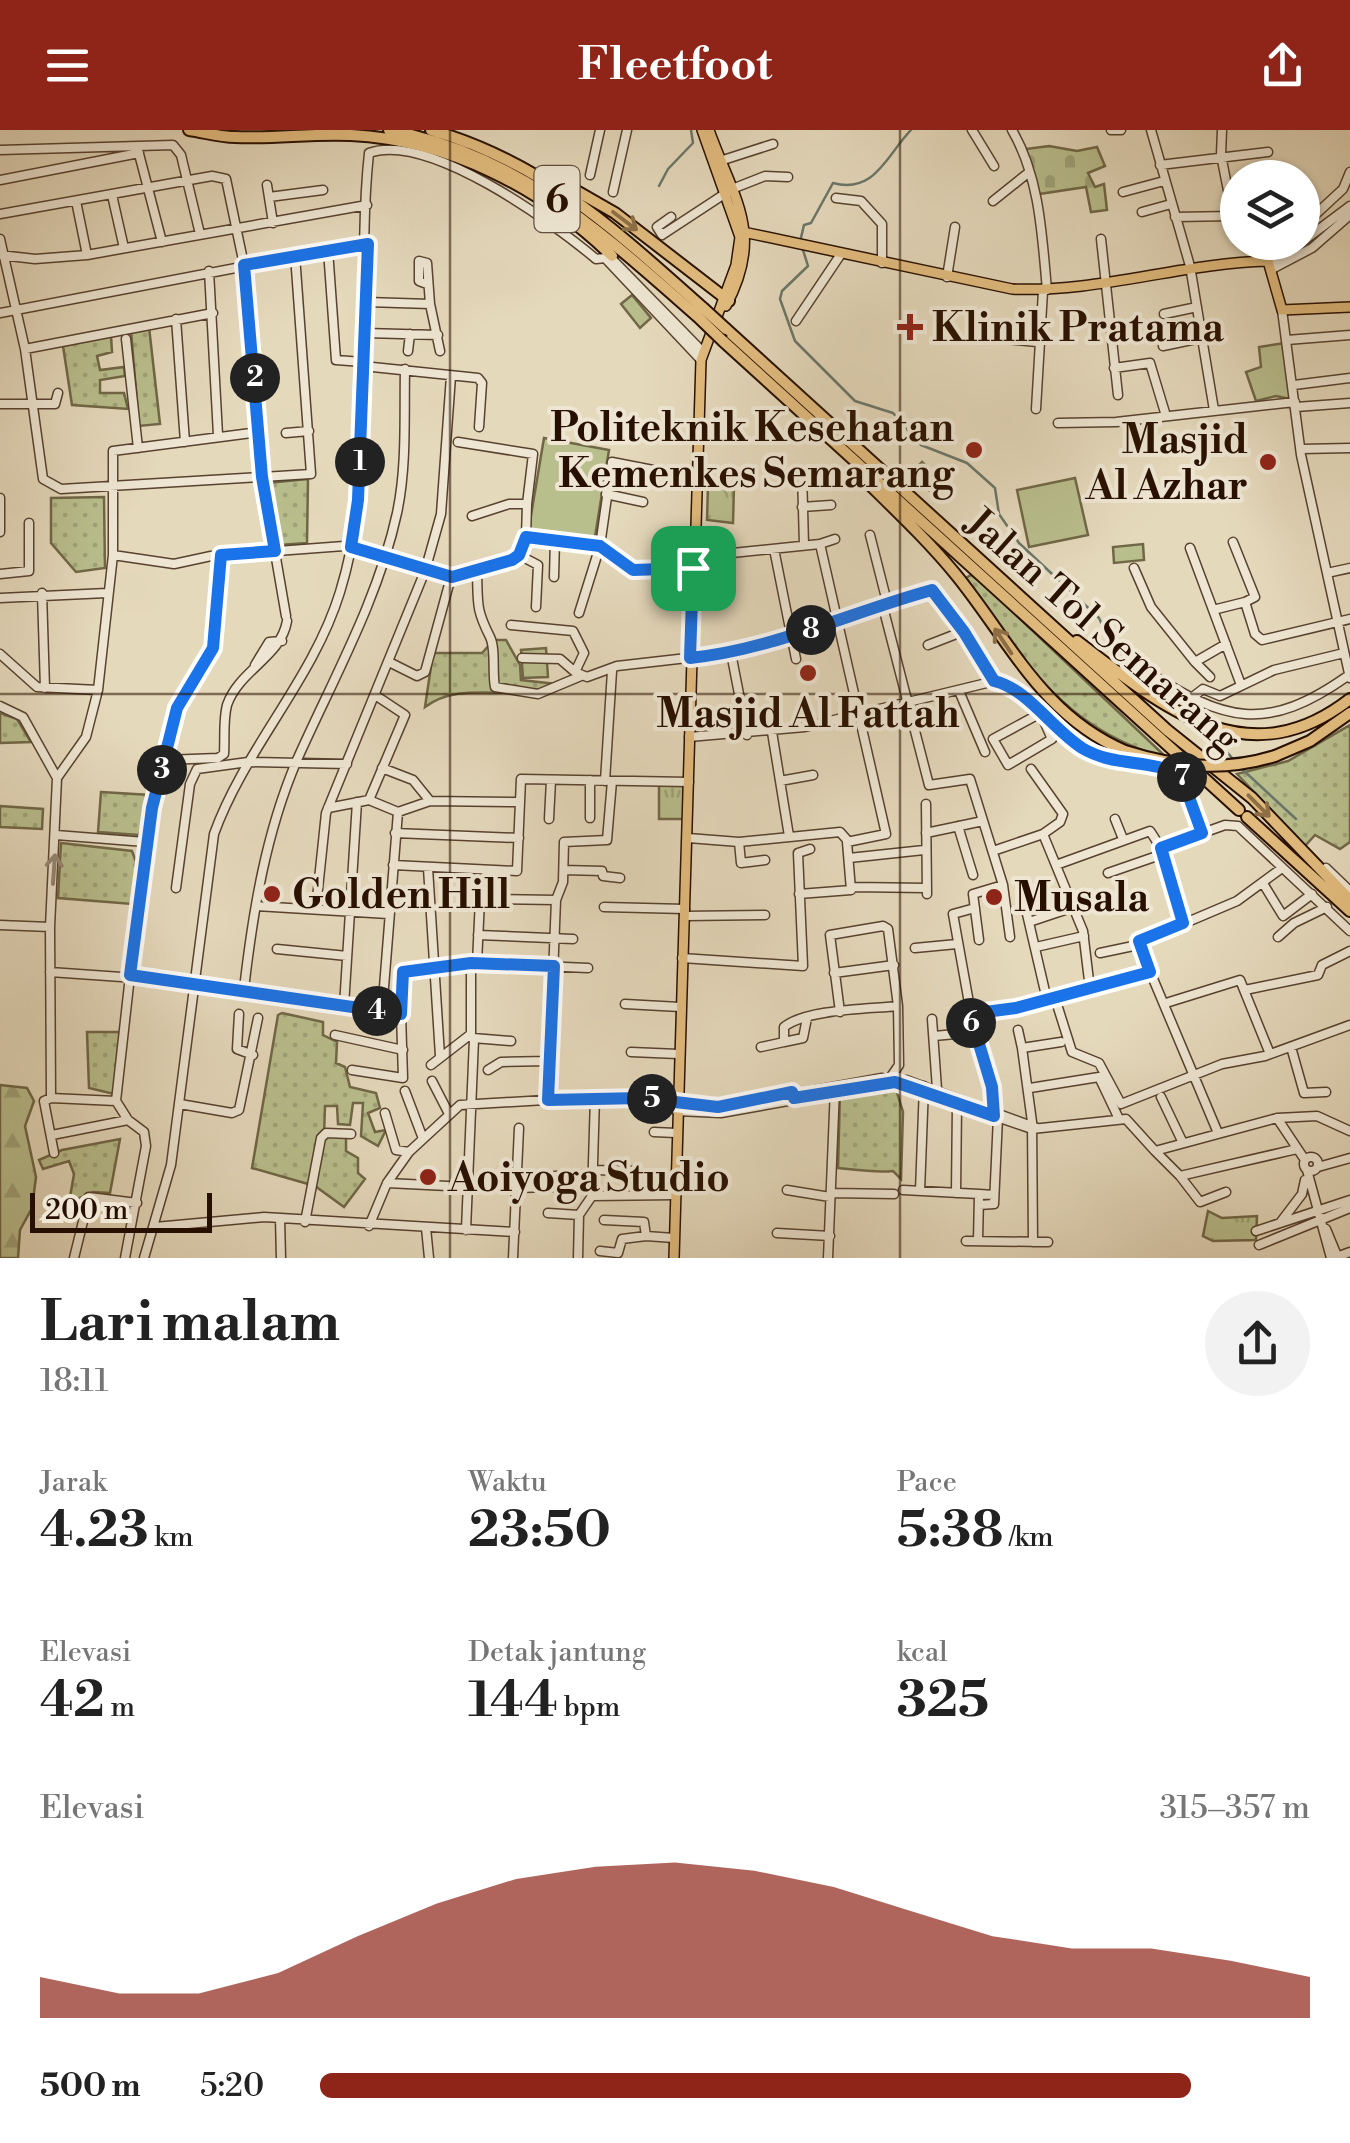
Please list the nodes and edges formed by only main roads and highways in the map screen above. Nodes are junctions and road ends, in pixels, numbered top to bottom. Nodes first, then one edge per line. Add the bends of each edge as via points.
1 (189, 130) edge
2 (389, 130) edge
3 (431, 130) edge
4 (705, 130) edge
5 (539, 175) junction
6 (729, 191) junction
7 (748, 233) junction
8 (609, 257) road end
9 (1233, 260) edge
10 (1270, 260) edge
11 (725, 298) junction
12 (1350, 307) edge
13 (700, 312) junction
14 (724, 335) junction
15 (760, 376) junction
16 (1028, 604) junction
17 (1348, 705) edge
18 (1350, 900) edge
19 (1350, 910) edge
20 (674, 1258) edge

1 - 8 highway via 238,138 351,135 445,154 538,196
2 - 13 highway, Jalan Tol Semarang / 6 via 458,148 533,183
3 - 5 highway, Jalan Tol Semarang / 6
4 - 6 main road
4 - 6 main road
5 -> 11 highway via 616,213
5 - 13 highway, Jalan Tol Semarang / 6 via 586,206
6 - 7 main road
6 - 11 main road via 740,249
7 - 9 main road via 947,277 1045,291
7 - 11 main road
10 - 12 main road via 1282,310
11 - 20 main road via 702,356
13 - 14 highway, Jalan Tol Semarang / 6, bridge
14 - 15 highway, Jalan Tol Semarang / 6
14 - 16 highway, Jalan Tol Semarang / 6
17 -> 15 highway, 6, bridge via 1339,723 1274,756 1236,766 1196,767 1125,751 1088,733 1057,709 937,554
15 - 19 highway, Jalan Tol Semarang / 6
16 - 17 highway, 6 via 1173,712 1208,728 1286,730
16 -> 18 highway, Jalan Tol Semarang / 6 via 1252,798

